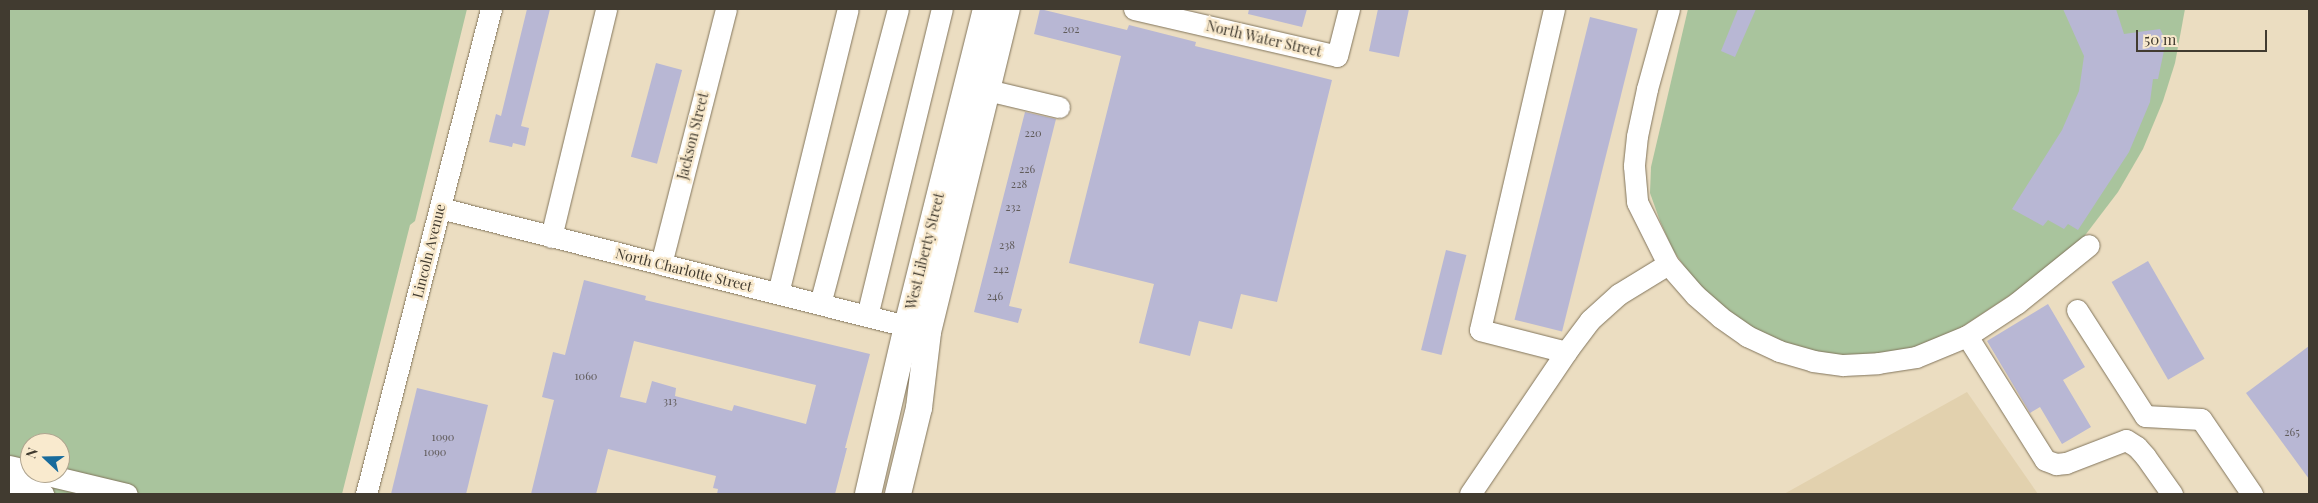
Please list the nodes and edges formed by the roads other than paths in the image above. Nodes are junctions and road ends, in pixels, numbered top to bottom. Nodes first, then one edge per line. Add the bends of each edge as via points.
1 (491, 9) edge
2 (606, 9) edge
3 (726, 9) edge
4 (848, 9) edge
5 (898, 9) edge
6 (942, 9) edge
7 (986, 9) edge
8 (1007, 9) edge
9 (1134, 9) edge
10 (1349, 9) edge
11 (1554, 9) edge
12 (1669, 9) edge
13 (987, 90) junction
14 (1059, 106) dead end
15 (440, 208) junction
16 (551, 237) junction
17 (2090, 244) dead end
18 (661, 264) junction
19 (1668, 264) junction
20 (778, 294) junction
21 (820, 304) junction
22 (2077, 310) dead end
23 (867, 316) junction
24 (917, 329) junction
25 (1967, 336) junction
26 (1566, 352) junction
27 (70, 480) edge
28 (9, 486) edge
29 (43, 494) edge
30 (127, 494) edge
31 (366, 494) edge
32 (868, 494) edge
33 (898, 494) edge
34 (1470, 494) edge
35 (2172, 494) edge
36 (2252, 494) edge

1 - 15 street, Lincoln Avenue
2 - 16 street
3 - 18 street, Jackson Street
4 - 20 street
5 - 21 street
6 - 23 street
7 - 24 main road, West Liberty Street
8 - 13 main road, West Liberty Street
9 - 10 street, North Water Street via 1337,56
11 - 26 street via 1480,330
12 - 19 street via 1647,89 1634,166 1637,202
13 - 14 street
13 - 24 main road, West Liberty Street
15 - 16 street, North Charlotte Street
15 - 31 street, Lincoln Avenue
16 - 18 street, North Charlotte Street
17 - 25 street via 2024,298
18 - 20 street, North Charlotte Street
19 - 25 street via 1694,294 1747,336 1779,351 1813,361 1843,365 1878,364 1916,357
19 - 26 street via 1619,294 1590,320
20 - 21 street, North Charlotte Street
21 - 23 street, North Charlotte Street
22 - 36 street via 2145,416 2201,419
23 - 24 street, North Charlotte Street
24 - 32 main road, West Liberty Street
24 - 33 main road, West Liberty Street via 919,408
25 - 35 street via 2045,460 2066,463 2126,440 2137,446
26 - 34 street
27 - 30 street
28 - 29 street

